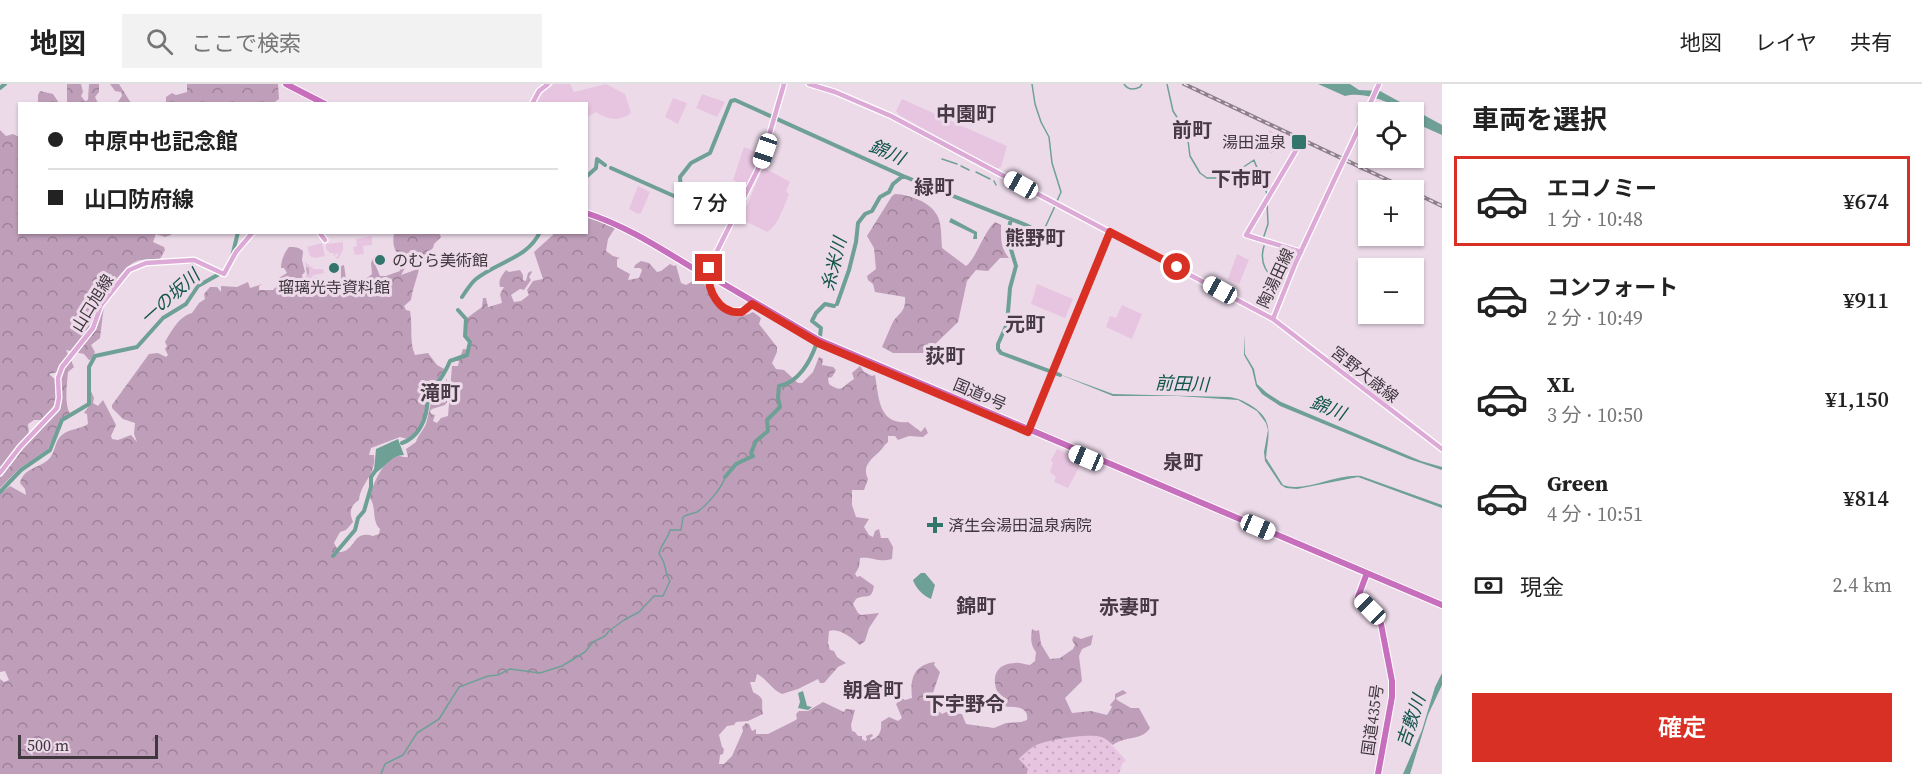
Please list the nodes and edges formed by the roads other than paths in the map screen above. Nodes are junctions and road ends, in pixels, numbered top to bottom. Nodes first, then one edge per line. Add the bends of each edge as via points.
1 (286, 84) edge
2 (294, 84) edge
3 (543, 84) edge
4 (548, 84) edge
5 (784, 84) edge
6 (809, 84) edge
7 (1379, 84) edge
8 (321, 102) edge
9 (328, 102) edge
10 (532, 102) edge
11 (532, 102) edge
12 (1298, 147) dead end
13 (588, 212) edge
14 (1110, 232) junction
15 (251, 234) edge
16 (320, 234) edge
17 (325, 240) dead end
18 (1301, 252) junction
19 (753, 303) junction
20 (1273, 319) junction
21 (1028, 431) junction
22 (1442, 449) edge
23 (0, 473) edge
24 (1366, 574) junction
25 (1442, 607) edge
26 (1378, 774) edge

1 - 8 highway
2 - 9 highway
3 - 10 main road
4 - 11 main road
5 - 19 main road via 759,169 708,274 712,293 727,309 742,312
6 - 14 main road via 891,116
7 - 18 main road, 陶湯田線, bridge
12 - 18 main road via 1246,235
13 - 19 highway, 国道9号 via 626,225
14 - 20 main road, 陶湯田線
14 - 21 main road
15 - 23 main road, 山口旭線 via 236,252 228,270 220,273 195,260 146,263 125,274 58,378 57,408
16 - 17 main road
18 - 20 main road, 陶湯田線
19 - 21 highway, 国道9号 via 819,340
20 - 22 main road, 宮野大歳線
21 - 24 highway, 国道9号
24 - 25 highway, 国道9号
24 - 26 highway, 国道435号 via 1358,597 1381,624 1392,688

